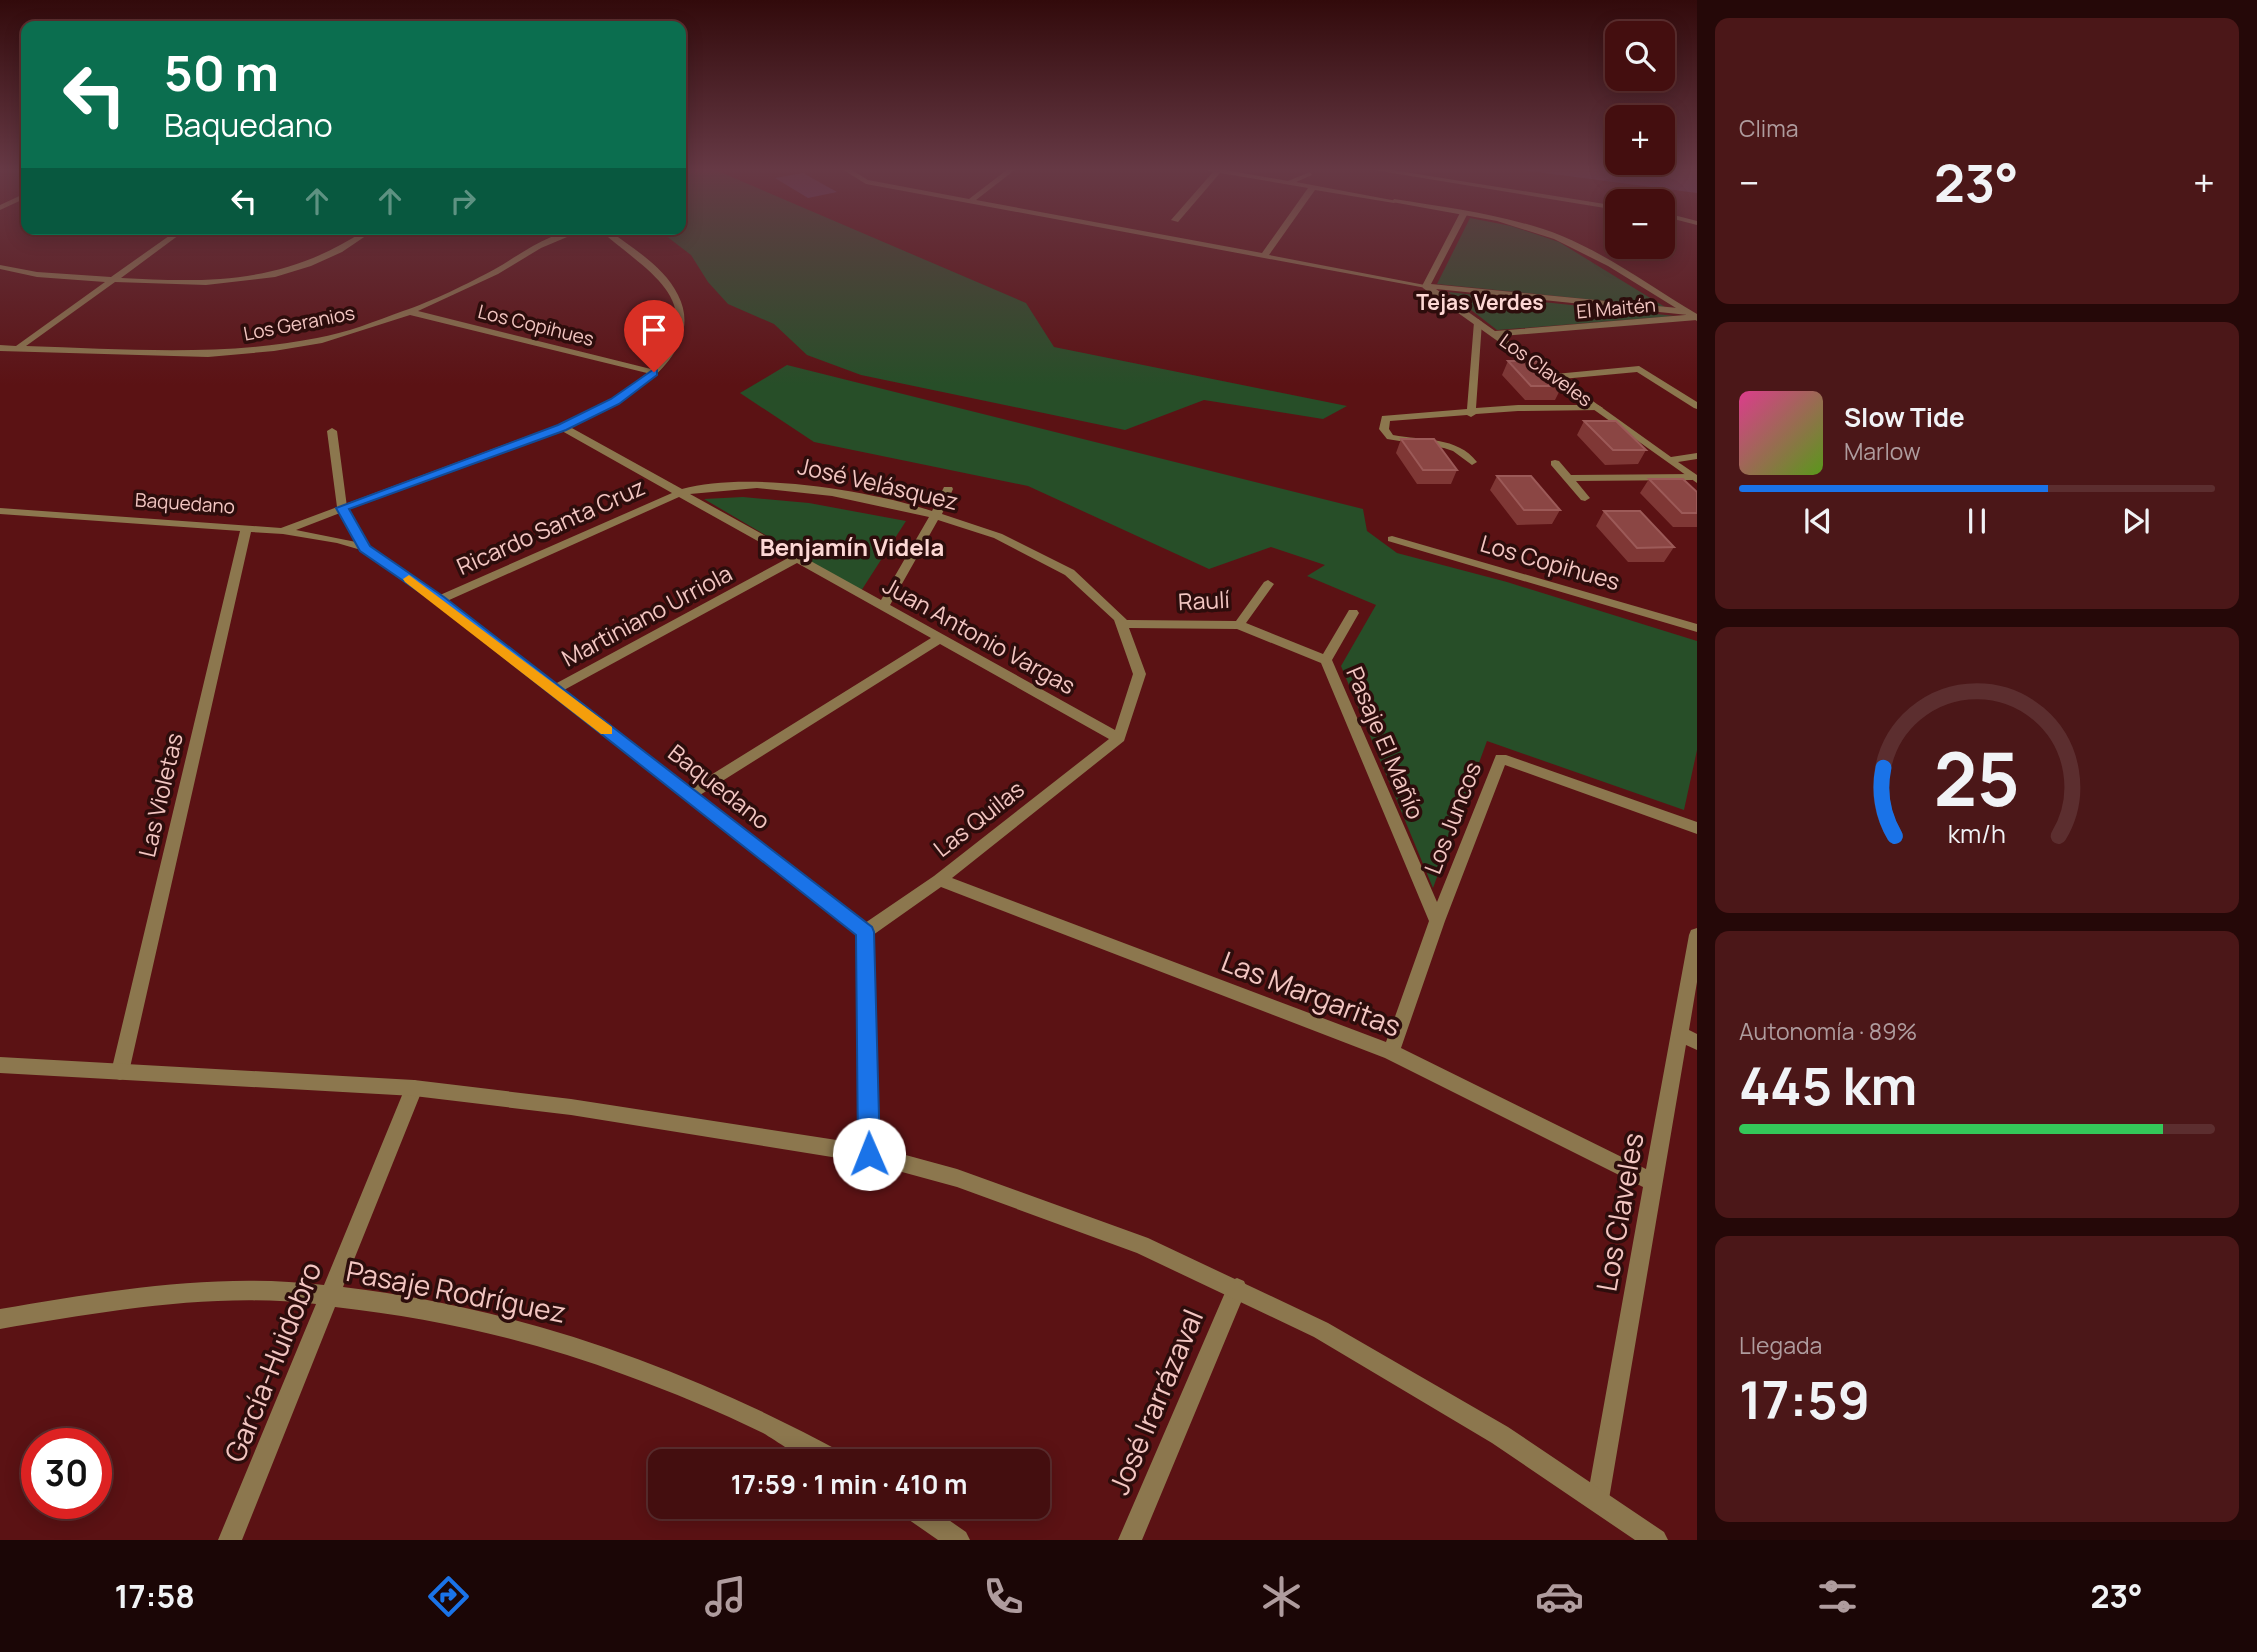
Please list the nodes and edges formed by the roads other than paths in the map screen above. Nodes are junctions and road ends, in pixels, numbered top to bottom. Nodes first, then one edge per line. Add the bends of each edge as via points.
1 (165, 241) edge
2 (351, 241) edge
3 (552, 241) edge
4 (617, 241) edge
5 (1183, 241) edge
6 (1275, 241) edge
7 (1449, 241) edge
8 (1565, 241) edge
9 (1264, 256) junction
10 (0, 267) edge
11 (112, 279) junction
12 (1426, 286) junction
13 (410, 312) junction
14 (1694, 316) edge
15 (1478, 322) junction
16 (1495, 334) junction
17 (20, 346) junction
18 (0, 348) edge
19 (654, 372) junction
20 (1556, 377) junction
21 (1697, 406) edge
22 (1598, 408) junction
23 (1471, 414) junction
24 (562, 427) junction
25 (332, 431) dead end
26 (1697, 456) edge
27 (1669, 460) junction
28 (1472, 462) dead end
29 (1555, 463) dead end
30 (1567, 478) junction
31 (1695, 478) edge
32 (948, 489) dead end
33 (680, 493) junction
34 (1585, 498) dead end
35 (342, 508) junction
36 (0, 511) edge
37 (936, 515) junction
38 (246, 528) junction
39 (283, 531) junction
40 (1392, 539) dead end
41 (365, 548) junction
42 (797, 558) junction
43 (1268, 584) dead end
44 (439, 600) junction
45 (883, 607) junction
46 (1353, 613) dead end
47 (1125, 624) junction
48 (1238, 625) junction
49 (1697, 628) edge
50 (939, 639) junction
51 (1326, 660) junction
52 (554, 690) junction
53 (1119, 738) junction
54 (689, 795) junction
55 (1697, 828) edge
56 (939, 880) junction
57 (1437, 921) junction
58 (865, 932) junction
59 (1697, 935) edge
60 (1688, 1038) edge
61 (1391, 1052) junction
62 (0, 1065) edge
63 (120, 1072) junction
64 (414, 1088) junction
65 (869, 1154) junction
66 (1653, 1182) junction
67 (1237, 1288) junction
68 (330, 1297) junction
69 (0, 1319) edge
70 (811, 1449) edge
71 (1598, 1499) junction
72 (927, 1519) edge
73 (230, 1540) edge
74 (958, 1540) edge
75 (1130, 1540) edge
76 (1656, 1540) edge

1 - 11 street
2 - 11 street via 319,261 262,277 204,283
3 - 13 street, Los Geranios
4 - 19 street via 664,282 677,301 678,333
5 - 9 street
6 - 9 street
7 - 12 street
8 - 14 street
9 - 12 street
10 - 11 street
11 - 17 street
12 - 14 street
12 - 15 street, Los Claveles
13 - 17 street, Los Geranios via 322,340 241,352
13 - 19 street, Los Copihues
14 - 16 street, El Maitén
15 - 16 street, Los Claveles
15 - 23 street
16 - 20 street, Los Claveles
17 - 18 street, Los Geranios
19 - 24 street via 615,401
20 - 21 street via 1639,369
20 - 22 street, Los Claveles
22 - 23 street via 1518,408
22 - 27 street, Los Claveles
23 - 28 street via 1385,418 1384,429 1405,441 1455,447
24 - 33 street, Juan Antonio Vargas
24 - 35 street
25 - 35 street
26 - 27 street
27 - 31 street, Los Claveles
29 - 30 street
30 - 31 street
30 - 34 street
32 - 37 street
33 - 37 street, José Velásquez via 723,485 785,485
33 - 42 street, Juan Antonio Vargas
33 - 44 street, Ricardo Santa Cruz
35 - 39 street
35 - 41 street, Baquedano
36 - 38 street, Baquedano
37 - 45 street
37 - 47 street, José Velásquez via 1067,570 1100,595
38 - 39 street, Baquedano
38 - 63 street, Las Violetas
39 - 41 street, Baquedano
40 - 49 street, Los Copihues
41 - 44 street, Baquedano
42 - 45 street, Juan Antonio Vargas
42 - 52 street, Martiniano Urriola
43 - 48 street, Raulí
44 - 52 street, Baquedano
45 - 50 street, Juan Antonio Vargas
46 - 51 street, Pasaje El Mañío
47 - 48 street, Raulí
47 - 53 street, José Velásquez via 1137,651 1140,686 1133,713
48 - 51 street, Pasaje El Mañío
50 - 53 street, Juan Antonio Vargas
50 - 54 street
51 - 57 street, Pasaje El Mañío
52 - 54 street, Baquedano
53 - 56 street, Las Quilas
54 - 58 street, Baquedano
55 - 57 street, Los Juncos via 1500,758
56 - 58 street, Las Quilas
56 - 61 street, Las Margaritas
57 - 61 street, Los Juncos
58 - 65 street
59 - 60 street, Los Claveles
60 - 66 street, Los Claveles
61 - 66 street, Las Margaritas
62 - 63 street
63 - 64 street
64 - 65 street via 571,1107
64 - 68 street, García-Huidobro
65 - 67 street via 1048,1209 1141,1244
66 - 71 street, Los Claveles
67 - 71 street via 1408,1379
67 - 75 street, José Irarrázaval
68 - 69 street, Pasaje Rodríguez via 236,1291 121,1300
68 - 70 street, Pasaje Rodríguez via 412,1308 576,1347 657,1376
68 - 73 street, García-Huidobro
71 - 76 street
72 - 74 street

